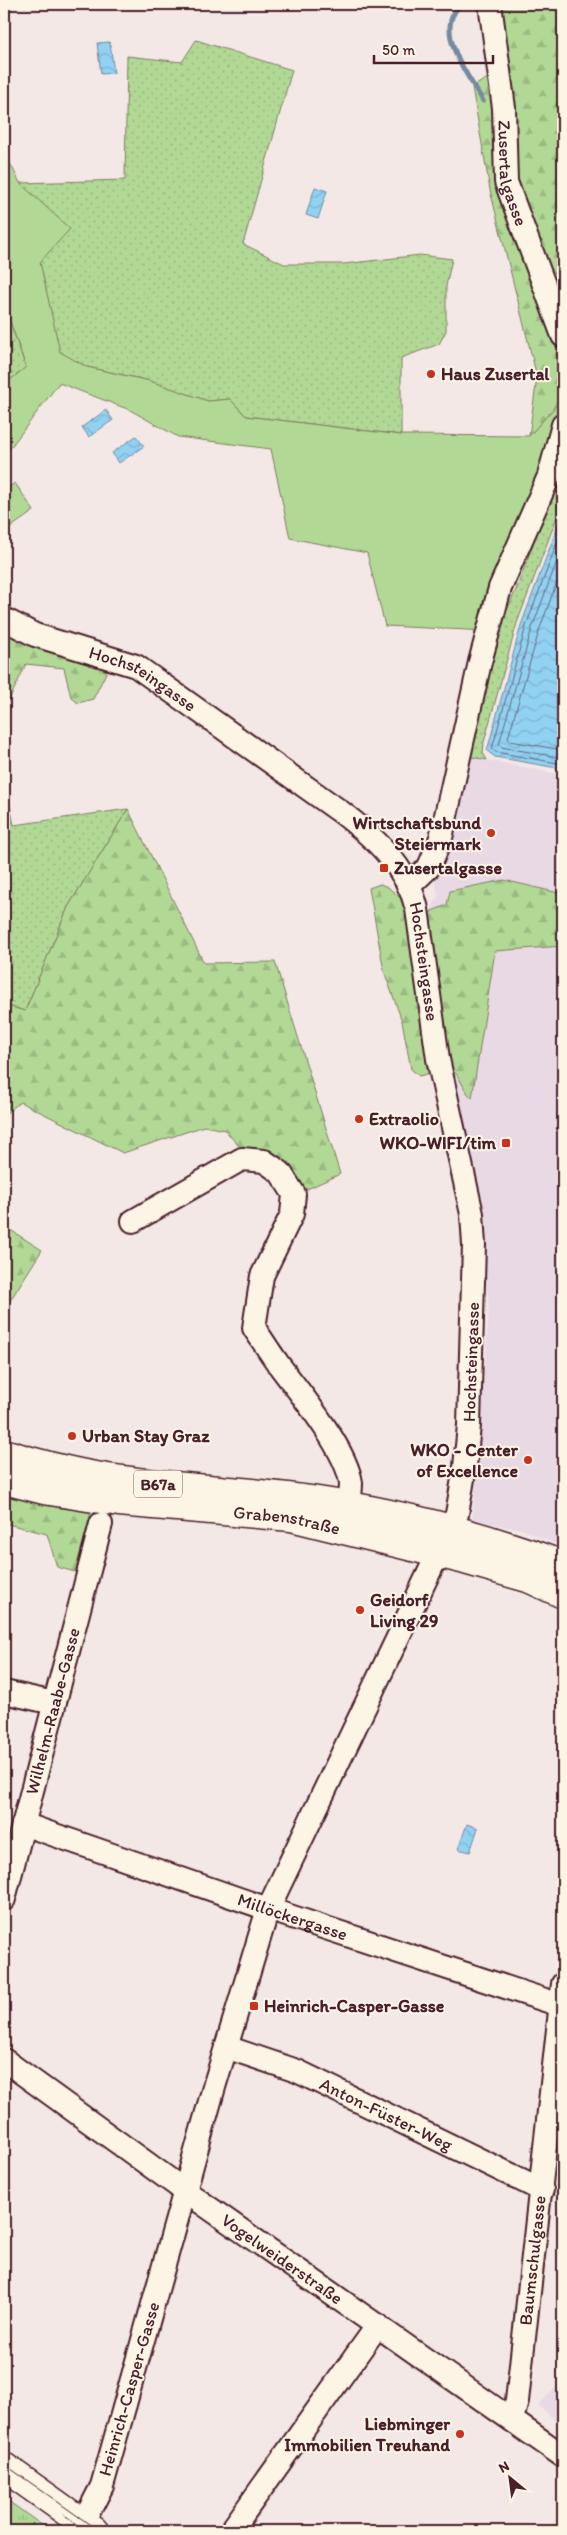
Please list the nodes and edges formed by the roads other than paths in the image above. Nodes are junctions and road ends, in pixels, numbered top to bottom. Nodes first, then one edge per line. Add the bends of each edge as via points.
1 (490, 4) edge
2 (563, 336) edge
3 (563, 425) edge
4 (4, 619) edge
5 (409, 886) junction
6 (133, 1221) dead end
7 (4, 1453) edge
8 (4, 1480) edge
9 (349, 1506) junction
10 (101, 1524) dead end
11 (451, 1528) junction
12 (438, 1552) junction
13 (563, 1565) edge
14 (563, 1594) edge
15 (4, 1692) edge
16 (54, 1703) junction
17 (23, 1824) junction
18 (4, 1899) edge
19 (268, 1909) junction
20 (562, 1998) edge
21 (226, 2047) junction
22 (4, 2060) edge
23 (542, 2190) junction
24 (185, 2191) junction
25 (378, 2325) junction
26 (512, 2419) junction
27 (563, 2456) edge
28 (4, 2467) edge
29 (88, 2527) edge
30 (231, 2531) edge

1 - 2 street, Zusertalgasse via 504,108 506,182
3 - 5 street via 549,476 500,588 441,838 429,867
4 - 5 street, Hochsteingasse via 35,634 136,666 370,834 387,852
5 - 11 street, Hochsteingasse via 417,909 438,1059 472,1214 469,1425 459,1504
6 - 9 street, Grabenstraße via 242,1159 264,1161 280,1172 294,1194 292,1214 262,1276 254,1328 333,1441 351,1483
7 - 9 main road, Grabenstraße / B67a via 47,1466 121,1480
8 - 12 main road, Grabenstraße / B67a via 119,1502 291,1517
9 - 11 main road, Grabenstraße / B67a
10 - 16 street, Wilhelm-Raabe-Gasse
11 - 12 street, Heinrich-Casper-Gasse
11 - 13 main road, Grabenstraße / B67a
12 - 14 main road, Grabenstraße / B67a via 528,1578
12 - 19 street, Heinrich-Casper-Gasse
15 - 16 street
16 - 17 street, Wilhelm-Raabe-Gasse
17 - 18 street, Wilhelm-Raabe-Gasse
17 - 19 street, Millöckergasse
19 - 20 street, Millöckergasse
19 - 21 street, Heinrich-Casper-Gasse
20 - 23 street, Baumschulgasse
21 - 23 street, Anton-Füster-Weg via 297,2071
21 - 24 street, Heinrich-Casper-Gasse
22 - 24 street, Vogelweiderstraße
23 - 26 street, Baumschulgasse via 517,2401
24 - 25 street, Vogelweiderstraße
24 - 29 street, Heinrich-Casper-Gasse
25 - 26 street, Vogelweiderstraße
25 - 30 street
26 - 27 street, Vogelweiderstraße
28 - 29 main road

